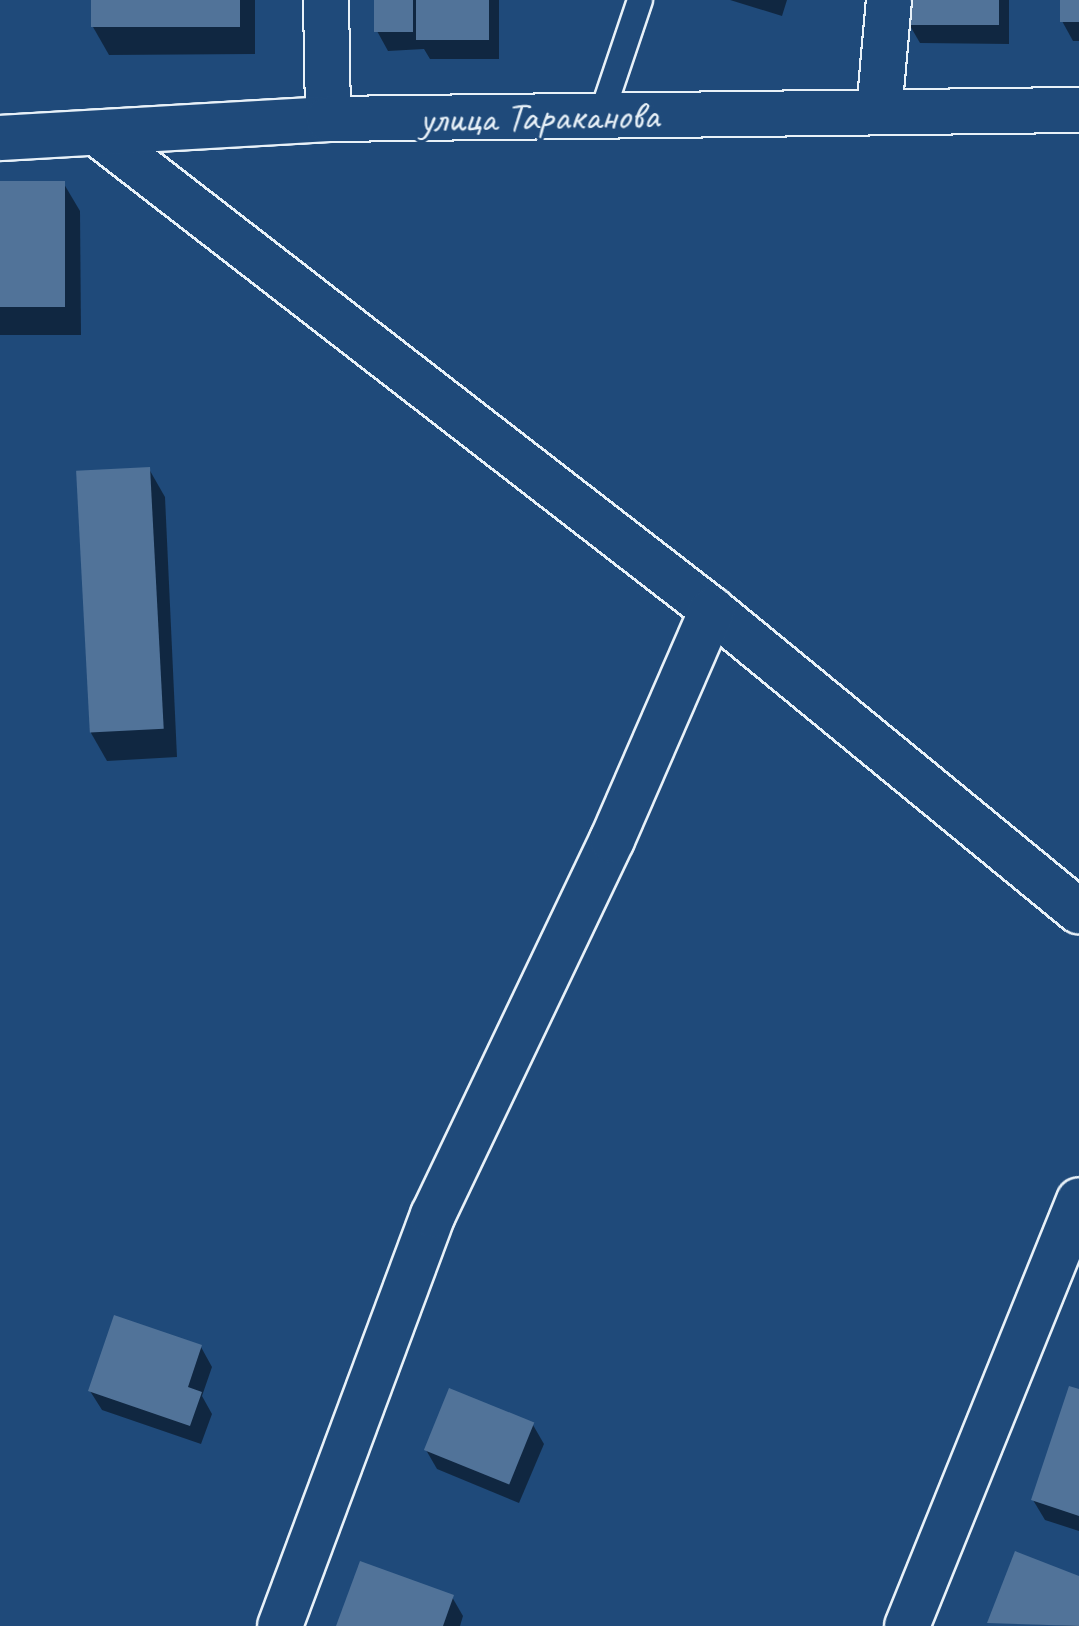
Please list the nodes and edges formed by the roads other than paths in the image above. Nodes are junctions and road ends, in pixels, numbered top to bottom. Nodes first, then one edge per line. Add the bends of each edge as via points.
1 (326, 0) edge
2 (640, 0) edge
3 (889, 0) edge
4 (1079, 110) edge
5 (879, 112) junction
6 (601, 116) junction
7 (328, 119) junction
8 (98, 134) junction
9 (0, 138) edge
10 (712, 610) junction
11 (1079, 911) edge
12 (1079, 1200) edge
13 (280, 1626) edge
14 (907, 1626) edge

1 - 7 street
2 - 6 lane
3 - 5 street
4 - 5 street, улица Тараканова
5 - 6 street, улица Тараканова
6 - 7 street, улица Тараканова
7 - 8 street, улица Тараканова
8 - 9 street, улица Тараканова
8 - 10 street
10 - 11 street
10 - 13 street via 612,840 433,1215
12 - 14 street

